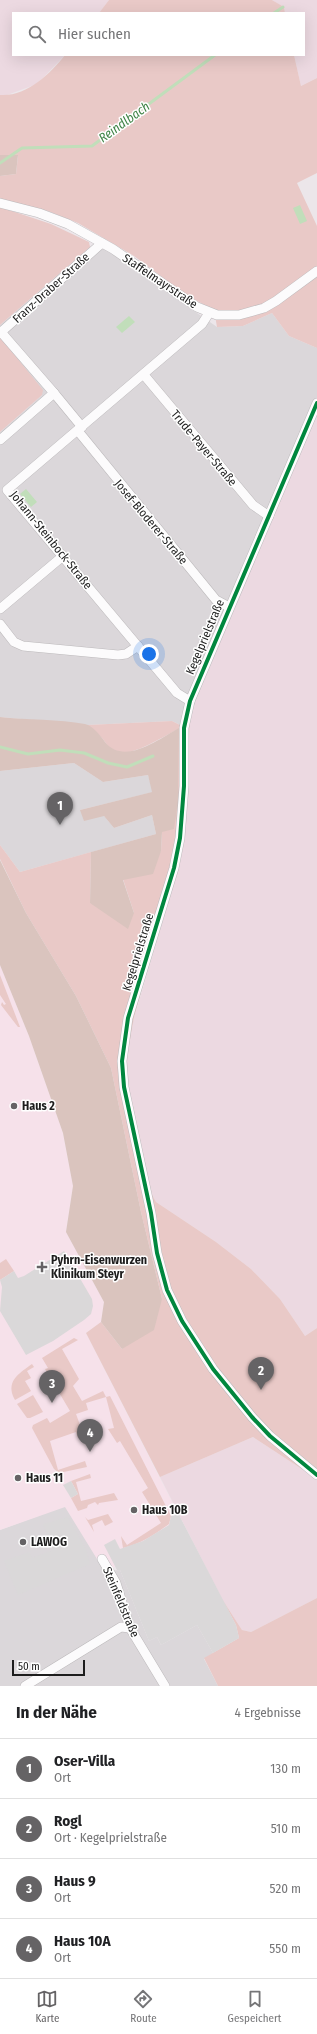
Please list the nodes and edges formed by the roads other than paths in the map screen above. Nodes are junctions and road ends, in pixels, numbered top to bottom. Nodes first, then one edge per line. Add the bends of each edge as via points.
1 (0, 203) edge
2 (102, 243) junction
3 (317, 271) edge
4 (209, 313) junction
5 (1, 332) edge
6 (144, 375) junction
7 (54, 393) junction
8 (317, 403) edge
9 (80, 429) junction
10 (0, 440) edge
11 (269, 516) junction
12 (64, 556) junction
13 (229, 607) junction
14 (0, 608) edge
15 (2, 630) edge
16 (138, 646) junction
17 (190, 701) junction
18 (317, 1475) edge
19 (102, 1559) dead end
20 (130, 1628) junction
21 (25, 1686) edge
22 (165, 1686) edge

1 - 2 street, Staffelmayrstraße via 68,224
2 - 4 street, Staffelmayrstraße
2 - 5 street, Franz-Draber-Straße
3 - 4 street, Staffelmayrstraße via 264,308 228,316
4 - 6 street, Johann-Steinbock-Straße via 202,324
5 - 7 street, Josef-Bloderer-Straße
6 - 9 street, Johann-Steinbock-Straße
6 - 11 street, Trude-Payer-Straße via 253,505
7 - 9 street, Josef-Bloderer-Straße
7 - 10 street
8 - 11 street, Kegelprielstraße
9 - 12 street, Johann-Steinbock-Straße via 7,490
9 - 13 street, Josef-Bloderer-Straße via 216,600
11 - 13 street, Kegelprielstraße
12 - 14 street
12 - 16 street, Johann-Steinbock-Straße
13 - 17 street, Kegelprielstraße
15 - 16 street via 18,645 23,646 118,655 126,654
16 - 17 street, Johann-Steinbock-Straße via 177,693
17 - 18 street, Kegelprielstraße via 184,728 184,786 180,838 174,868 128,1018 122,1062 124,1087 151,1212 157,1253 167,1290 182,1321 213,1369 252,1417 270,1436
19 - 20 street, Steinfeldstraße via 116,1583
20 - 21 street via 121,1627
20 - 22 street, Steinfeldstraße

